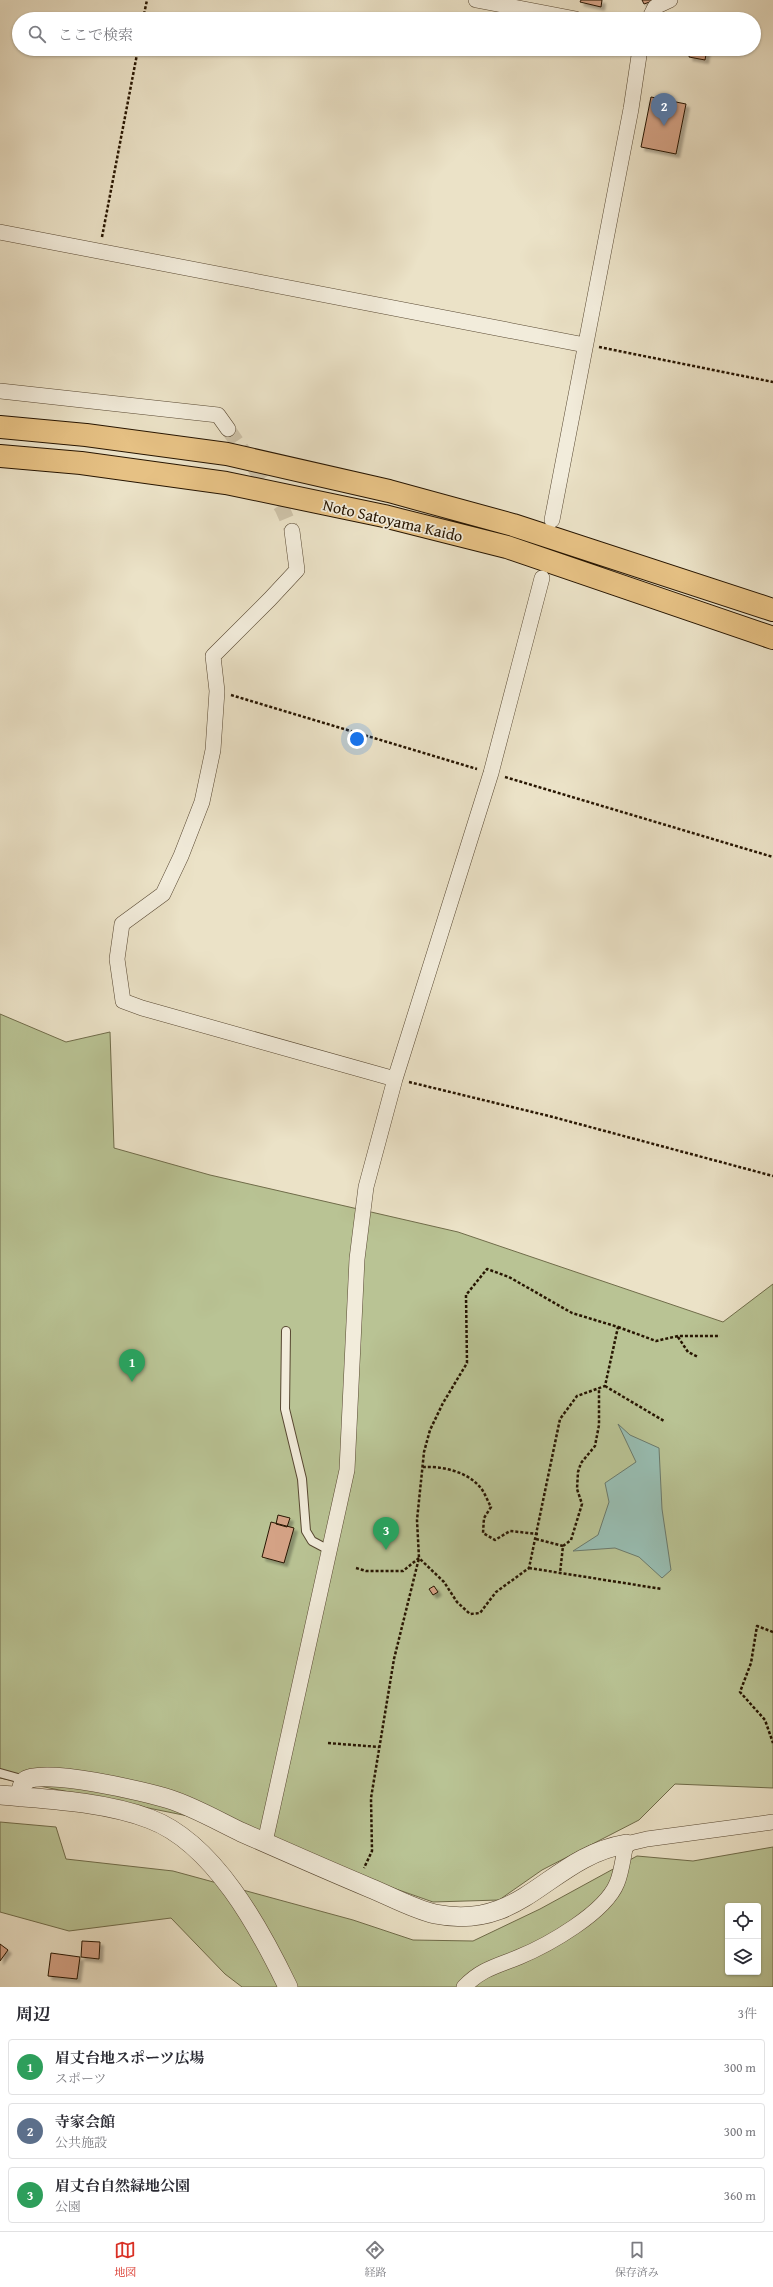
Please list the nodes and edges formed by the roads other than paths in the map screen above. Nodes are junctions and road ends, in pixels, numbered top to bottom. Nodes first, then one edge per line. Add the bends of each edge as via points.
1 (480, 0) edge
2 (670, 0) edge
3 (541, 12) edge
4 (652, 12) edge
5 (639, 56) edge
6 (0, 232) edge
7 (586, 345) junction
8 (0, 391) edge
9 (0, 427) edge
10 (228, 429) tunnel mouth
11 (0, 456) edge
12 (552, 520) dead end
13 (292, 531) tunnel mouth
14 (542, 578) dead end
15 (773, 610) edge
16 (773, 638) edge
17 (395, 1079) junction
18 (286, 1331) dead end
19 (329, 1550) junction
20 (0, 1773) edge
21 (23, 1789) junction
22 (0, 1795) edge
23 (773, 1822) edge
24 (265, 1842) junction
25 (626, 1844) junction
26 (288, 1987) edge
27 (464, 1987) edge

1 - 3 street
2 - 4 street via 655,7
5 - 7 street
6 - 7 street
7 - 12 street
8 - 10 street via 218,415
9 - 15 highway, Noto Satoyama Kaido via 86,435 228,454 389,491 513,525
11 - 16 highway, Noto Satoyama Kaido via 81,463 226,483 384,516 507,547
13 - 17 street via 297,570 214,656 217,691 213,750 202,802 163,894 122,924 117,959 123,1001
14 - 17 street via 491,773
17 - 19 street via 366,1187 357,1259 347,1470
18 - 19 lane via 285,1409 301,1472 306,1531 312,1541
19 - 24 street
20 - 21 lane
21 - 22 street
21 - 24 street via 38,1778 123,1786 170,1799
21 - 26 street via 150,1819 174,1832 200,1852 221,1873
23 - 25 street
24 - 25 street via 434,1914 479,1916 503,1910 529,1896 588,1855
25 - 27 street via 617,1884 596,1910 578,1925 527,1953 476,1974

